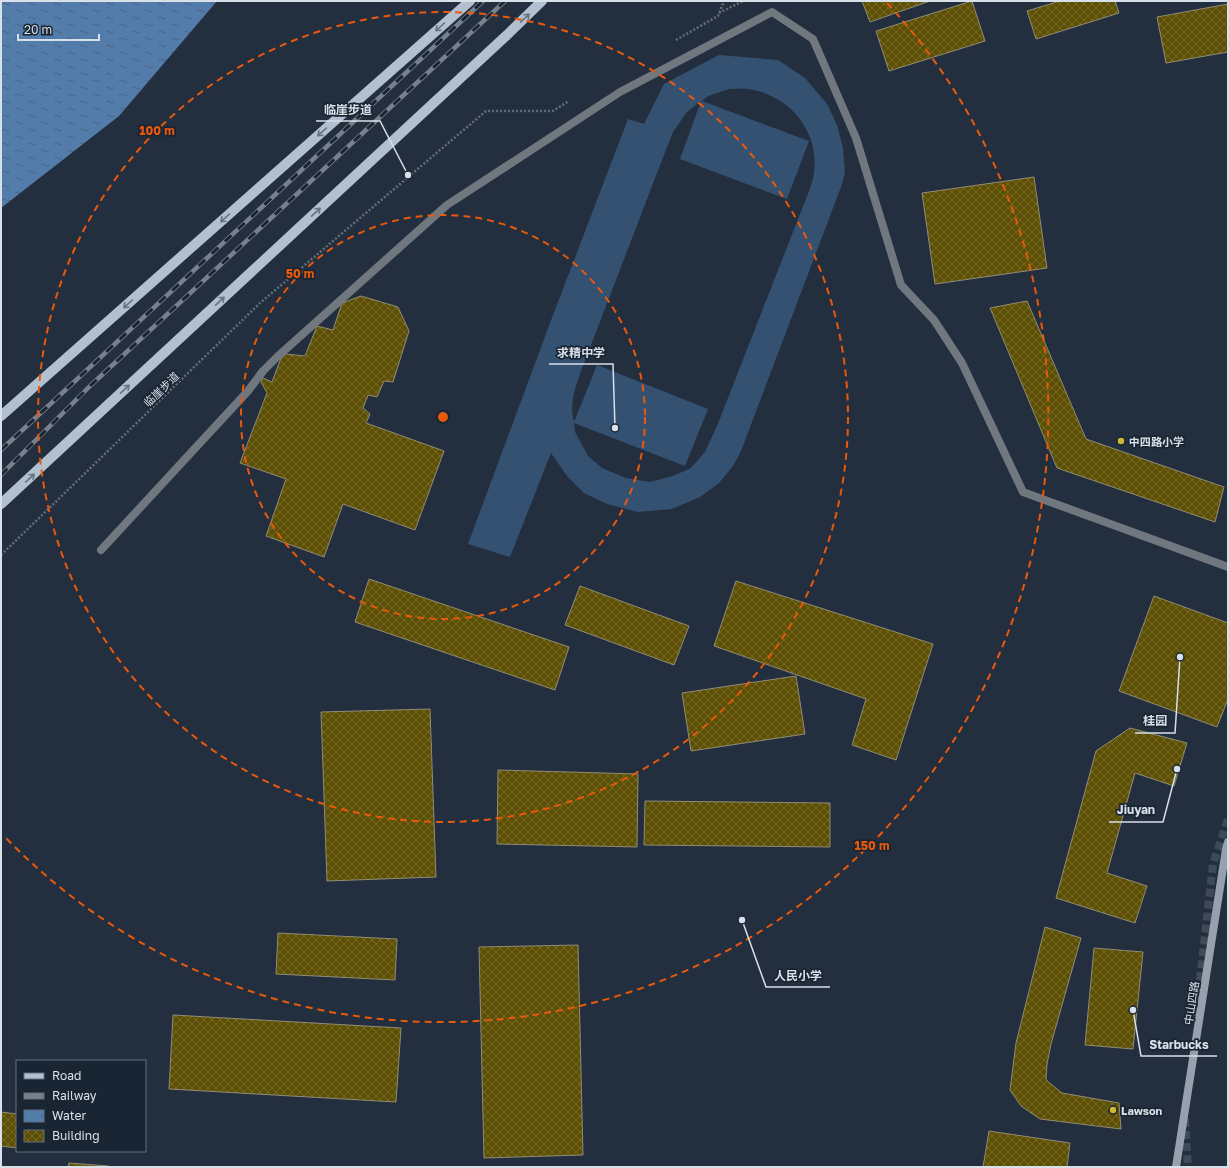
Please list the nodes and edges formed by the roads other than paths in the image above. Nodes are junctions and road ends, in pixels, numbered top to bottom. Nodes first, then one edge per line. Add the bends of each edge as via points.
1 (470, 1) edge
2 (542, 1) edge
3 (1, 416) edge
4 (1, 504) edge
5 (101, 550) dead end
6 (1228, 567) edge
7 (1228, 842) edge
8 (1176, 1167) edge

1 -> 3 main road
4 -> 2 main road
5 - 6 lane via 277,357 447,205 620,92 772,12 812,39 856,138 902,285 934,320 962,363 1023,492
7 - 8 street, 中山四路

